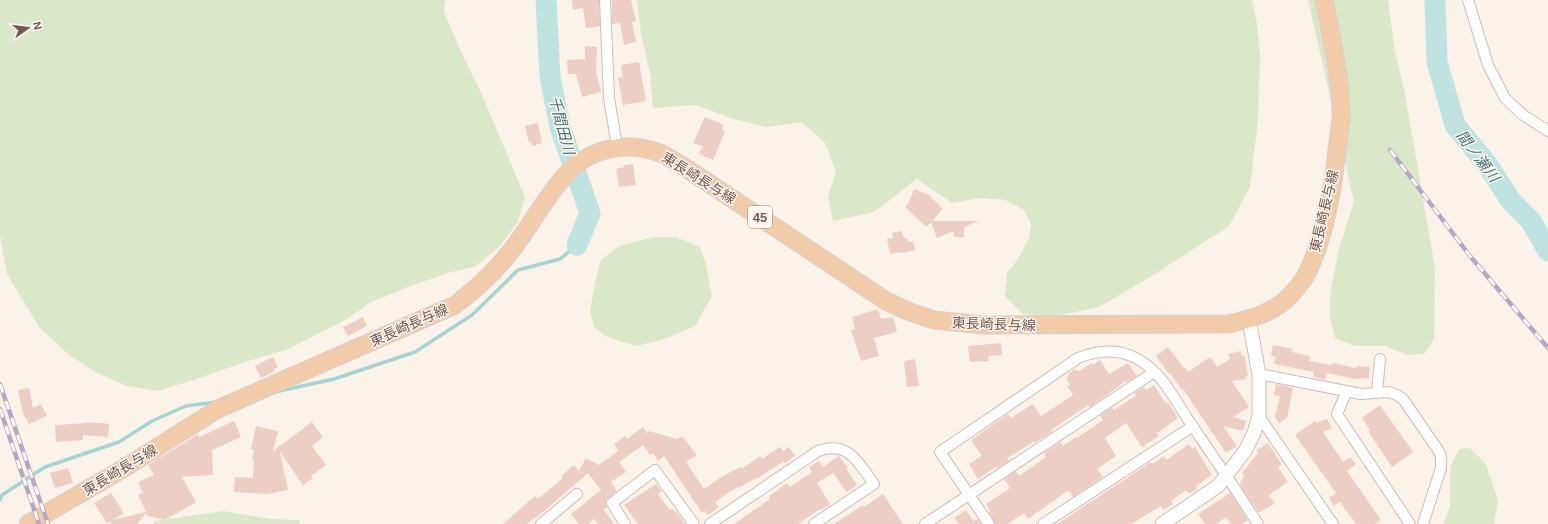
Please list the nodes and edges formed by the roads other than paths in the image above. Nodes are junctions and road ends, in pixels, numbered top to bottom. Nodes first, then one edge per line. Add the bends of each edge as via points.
1 (605, 0) edge
2 (1324, 0) edge
3 (1468, 0) edge
4 (1548, 131) edge
5 (617, 146) junction
6 (1249, 320) junction
7 (1380, 359) dead end
8 (1154, 372) junction
9 (1259, 374) junction
10 (1347, 391) junction
11 (1377, 393) junction
12 (1260, 416) junction
13 (1193, 426) junction
14 (1227, 476) junction
15 (577, 494) dead end
16 (969, 495) junction
17 (715, 523) edge
18 (28, 524) edge
19 (541, 524) edge
20 (625, 524) edge
21 (694, 524) edge
22 (814, 524) edge
23 (925, 524) edge
24 (989, 524) edge
25 (1043, 524) edge
26 (1162, 524) edge
27 (1258, 524) edge
28 (1334, 524) edge
29 (1410, 524) edge
30 (1423, 524) edge

1 - 5 street via 609,98
2 - 6 main road, 東長崎長与線 / 45 via 1342,112 1337,154 1320,242 1308,273 1290,296 1268,312
3 - 4 street via 1488,65 1505,98 1523,115
5 - 6 main road, 東長崎長与線 / 45 via 640,147 662,154 886,301 934,320 984,325 1085,326 1228,324
5 - 18 main road, 東長崎長与線 / 45 via 579,162 547,199 498,267 455,305 218,409
6 - 9 street
7 - 11 street
8 - 13 street
8 - 16 street
8 - 16 street via 1133,357 1110,350 1078,358 940,452
9 - 10 street
9 - 12 street
10 - 11 street via 1361,394
10 - 29 street via 1337,414
11 - 30 street via 1389,392 1403,399 1440,453 1441,468
12 - 14 street via 1245,451
12 - 28 street
13 - 14 street
13 - 25 street
14 - 26 street via 1218,486
14 - 27 street
15 - 19 street
16 - 23 street
16 - 24 street
17 - 22 street via 818,451 834,447 841,449 856,458 874,484
20 - 21 street via 612,503 655,470

